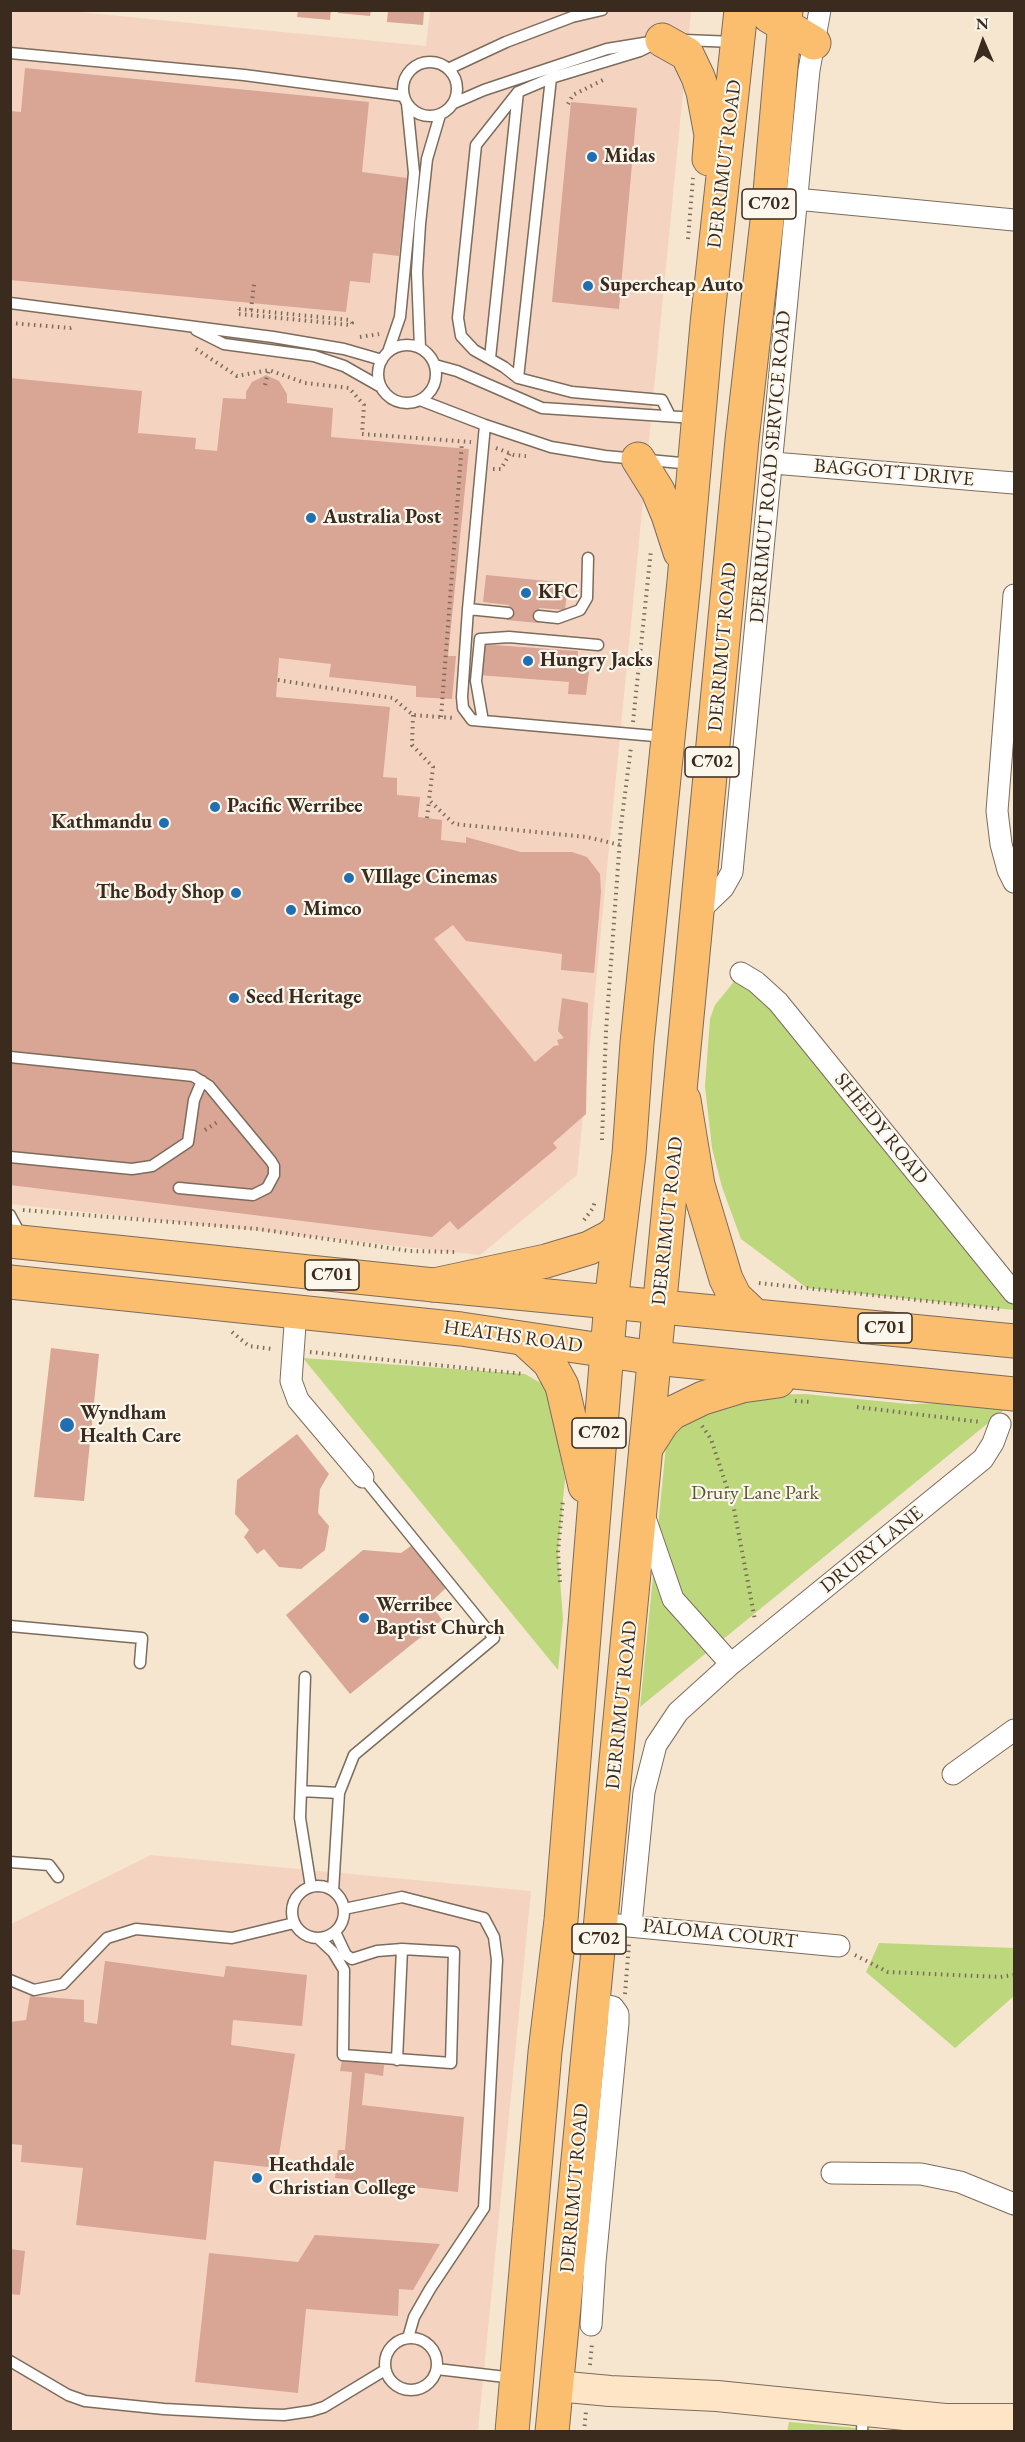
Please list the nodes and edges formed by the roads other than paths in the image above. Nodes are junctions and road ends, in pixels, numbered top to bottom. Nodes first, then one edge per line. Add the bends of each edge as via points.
1 (602, 10) edge
2 (820, 10) edge
3 (777, 16) edge
4 (740, 26) edge
5 (662, 40) junction
6 (814, 43) junction
7 (10, 53) edge
8 (448, 69) junction
9 (552, 78) junction
10 (518, 92) junction
11 (405, 100) junction
12 (454, 103) junction
13 (440, 115) junction
14 (796, 199) junction
15 (1014, 220) edge
16 (10, 303) edge
17 (707, 324) junction
18 (187, 326) junction
19 (420, 348) junction
20 (385, 356) junction
21 (490, 358) junction
22 (435, 365) junction
23 (518, 378) junction
24 (381, 387) junction
25 (420, 400) junction
26 (684, 417) junction
27 (485, 425) junction
28 (742, 440) junction
29 (638, 459) junction
30 (772, 463) junction
31 (693, 464) junction
32 (1014, 483) edge
33 (588, 558) dead end
34 (684, 581) junction
35 (1014, 595) edge
36 (468, 609) junction
37 (508, 613) dead end
38 (539, 616) dead end
39 (598, 645) dead end
40 (478, 720) junction
41 (669, 738) junction
42 (1008, 842) edge
43 (1014, 882) edge
44 (698, 912) junction
45 (741, 973) dead end
46 (10, 1057) edge
47 (202, 1081) junction
48 (681, 1084) junction
49 (10, 1157) edge
50 (179, 1188) dead end
51 (12, 1212) edge
52 (619, 1228) junction
53 (24, 1242) edge
54 (230, 1264) junction
55 (10, 1282) edge
56 (434, 1285) junction
57 (1009, 1301) edge
58 (611, 1302) junction
59 (659, 1306) junction
60 (296, 1311) junction
61 (755, 1316) junction
62 (525, 1340) junction
63 (1014, 1341) edge
64 (606, 1349) junction
65 (655, 1358) junction
66 (818, 1388) junction
67 (1014, 1394) edge
68 (1000, 1424) road end
69 (646, 1448) junction
70 (363, 1477) joint
71 (641, 1506) junction
72 (592, 1517) junction
73 (10, 1626) edge
74 (140, 1663) dead end
75 (731, 1664) junction
76 (304, 1677) dead end
77 (1014, 1730) edge
78 (953, 1774) dead end
79 (302, 1791) junction
80 (339, 1793) junction
81 (10, 1862) edge
82 (58, 1877) dead end
83 (311, 1887) junction
84 (333, 1891) junction
85 (344, 1909) junction
86 (561, 1920) junction
87 (294, 1923) junction
88 (616, 1925) junction
89 (335, 1932) junction
90 (318, 1938) junction
91 (838, 1946) road end
92 (402, 1949) junction
93 (10, 1980) edge
94 (605, 2009) junction
95 (545, 2052) junction
96 (397, 2060) junction
97 (832, 2173) dead end
98 (1014, 2204) edge
99 (581, 2265) junction
100 (591, 2325) road end
101 (408, 2338) junction
102 (10, 2361) edge
103 (437, 2369) junction
104 (385, 2370) junction
105 (568, 2378) junction
106 (517, 2379) junction
107 (1014, 2419) edge
108 (945, 2420) junction
109 (863, 2421) edge
110 (512, 2432) edge
111 (552, 2432) edge
112 (992, 2432) edge

1 - 8 lane via 506,42
2 - 6 street, DERRIMUT ROAD SERVICE ROAD
3 - 4 main road
3 - 6 main road
3 - 28 main road, DERRIMUT ROAD / C702 via 769,203
4 - 5 lane
4 - 17 main road, DERRIMUT ROAD / C702
5 - 9 lane via 640,51
5 - 12 lane via 607,49
5 - 17 main road via 687,54 694,66 704,92 711,135 697,281
6 - 14 street, DERRIMUT ROAD SERVICE ROAD
7 - 11 lane via 244,75
8 - 11 lane via 432,62 416,66 405,79
8 - 12 lane via 458,89
9 - 10 lane
9 - 23 lane
10 - 21 lane
10 - 21 lane via 476,145 458,318 461,336 474,350
11 - 13 lane via 418,114
11 - 20 lane via 414,173 400,317
12 - 13 lane
13 - 19 lane via 427,159 420,224
14 - 15 street
14 - 30 street, DERRIMUT ROAD SERVICE ROAD
16 - 18 lane
17 - 26 main road, DERRIMUT ROAD / C702
18 - 20 lane
18 - 24 lane via 224,344 314,356 344,366
19 - 20 lane via 404,345
19 - 22 lane
20 - 24 lane via 378,373
21 - 23 lane
22 - 25 lane via 436,381
22 - 26 lane via 457,370 543,408
23 - 26 lane via 572,392 662,400
24 - 25 lane via 402,403
25 - 27 lane
26 - 28 main road
26 - 31 main road, DERRIMUT ROAD / C702
27 - 29 lane via 551,447
27 - 36 lane
28 - 31 main road
28 - 44 main road, DERRIMUT ROAD / C702
29 - 31 lane
29 - 34 main road via 658,491 678,541
30 - 32 street, BAGGOTT DRIVE
30 - 44 street, DERRIMUT ROAD SERVICE ROAD via 732,872 723,888
31 - 34 main road, DERRIMUT ROAD / C702
33 - 38 lane via 587,598 580,610 558,618
34 - 41 main road, DERRIMUT ROAD / C702
35 - 42 street via 997,786 997,811
36 - 37 lane
36 - 40 lane via 462,697 463,708
39 - 40 lane via 508,637 480,639
40 - 41 lane
41 - 52 main road, DERRIMUT ROAD / C702
42 - 43 street via 1008,870
44 - 48 main road, DERRIMUT ROAD / C702
45 - 57 street, SHEEDY ROAD via 778,1002
46 - 47 lane via 184,1075
47 - 49 lane via 194,1100 188,1142 152,1166 132,1169
47 - 50 lane via 271,1161 274,1175 267,1188 253,1195
48 - 59 main road, DERRIMUT ROAD / C702
48 - 61 main road via 698,1185 726,1279 735,1297
51 - 53 lane
52 - 56 main road via 610,1238 589,1248
52 - 58 main road, DERRIMUT ROAD / C702
53 - 54 main road, HEATHS ROAD / C701
54 - 56 main road, HEATHS ROAD / C701
54 - 60 main road via 282,1283 293,1296
55 - 60 main road, HEATHS ROAD / C701
56 - 58 main road, HEATHS ROAD / C701
58 - 59 main road, HEATHS ROAD / C701
58 - 64 main road, DERRIMUT ROAD / C702
59 - 61 main road, HEATHS ROAD / C701
59 - 65 main road, DERRIMUT ROAD / C702
60 - 62 main road, HEATHS ROAD / C701
60 - 70 street via 291,1381 298,1400
61 - 63 main road, HEATHS ROAD / C701
62 - 64 main road, HEATHS ROAD / C701
62 - 72 main road via 549,1362 562,1386
64 - 65 main road, HEATHS ROAD / C701
64 - 72 main road, DERRIMUT ROAD / C702
65 - 66 main road, HEATHS ROAD / C701
65 - 69 main road, DERRIMUT ROAD / C702
66 - 67 main road, HEATHS ROAD / C701
66 - 69 main road via 742,1386 672,1413
68 - 75 street, DRURY LANE via 983,1459
69 - 71 main road, DERRIMUT ROAD / C702
70 - 80 lane via 494,1638 354,1755
71 - 75 street via 673,1599
71 - 88 main road, DERRIMUT ROAD / C702
72 - 86 main road, DERRIMUT ROAD / C702
73 - 74 lane via 142,1638
75 - 88 street, DRURY LANE via 678,1712 656,1745
76 - 79 lane
77 - 78 street
79 - 80 lane
79 - 83 lane via 300,1818
80 - 84 lane
81 - 82 lane via 49,1865
83 - 84 lane
83 - 87 lane via 296,1897
84 - 85 lane
85 - 89 lane via 341,1925
85 - 101 lane via 402,1897 484,1918 494,1937 497,1960 484,2208 430,2289 414,2317
86 - 88 main road
86 - 95 main road, DERRIMUT ROAD / C702
87 - 90 lane
87 - 93 lane via 232,1938 136,1929 107,1938 63,1984 34,1990
88 - 91 street, PALOMA COURT
88 - 94 main road, DERRIMUT ROAD / C702
89 - 90 lane
89 - 92 lane via 352,1959
90 - 96 lane via 344,1970 343,2055
92 - 96 lane
92 - 96 lane via 454,1952 451,2063
94 - 95 main road via 579,2004 570,2009
94 - 99 main road, DERRIMUT ROAD / C702
95 - 106 main road, DERRIMUT ROAD / C702
97 - 98 street via 921,2174 960,2182
99 - 100 street
99 - 105 main road, DERRIMUT ROAD / C702
101 - 103 lane via 430,2346
101 - 104 lane via 393,2344 386,2353
102 - 104 lane via 85,2401 284,2415 324,2407
103 - 104 lane via 428,2385 409,2391 396,2386
103 - 106 lane
105 - 106 main road
105 - 109 street via 610,2391 717,2396
105 - 111 main road, DERRIMUT ROAD / C702
106 - 110 main road, DERRIMUT ROAD / C702
107 - 108 street
108 - 109 street
108 - 112 street

